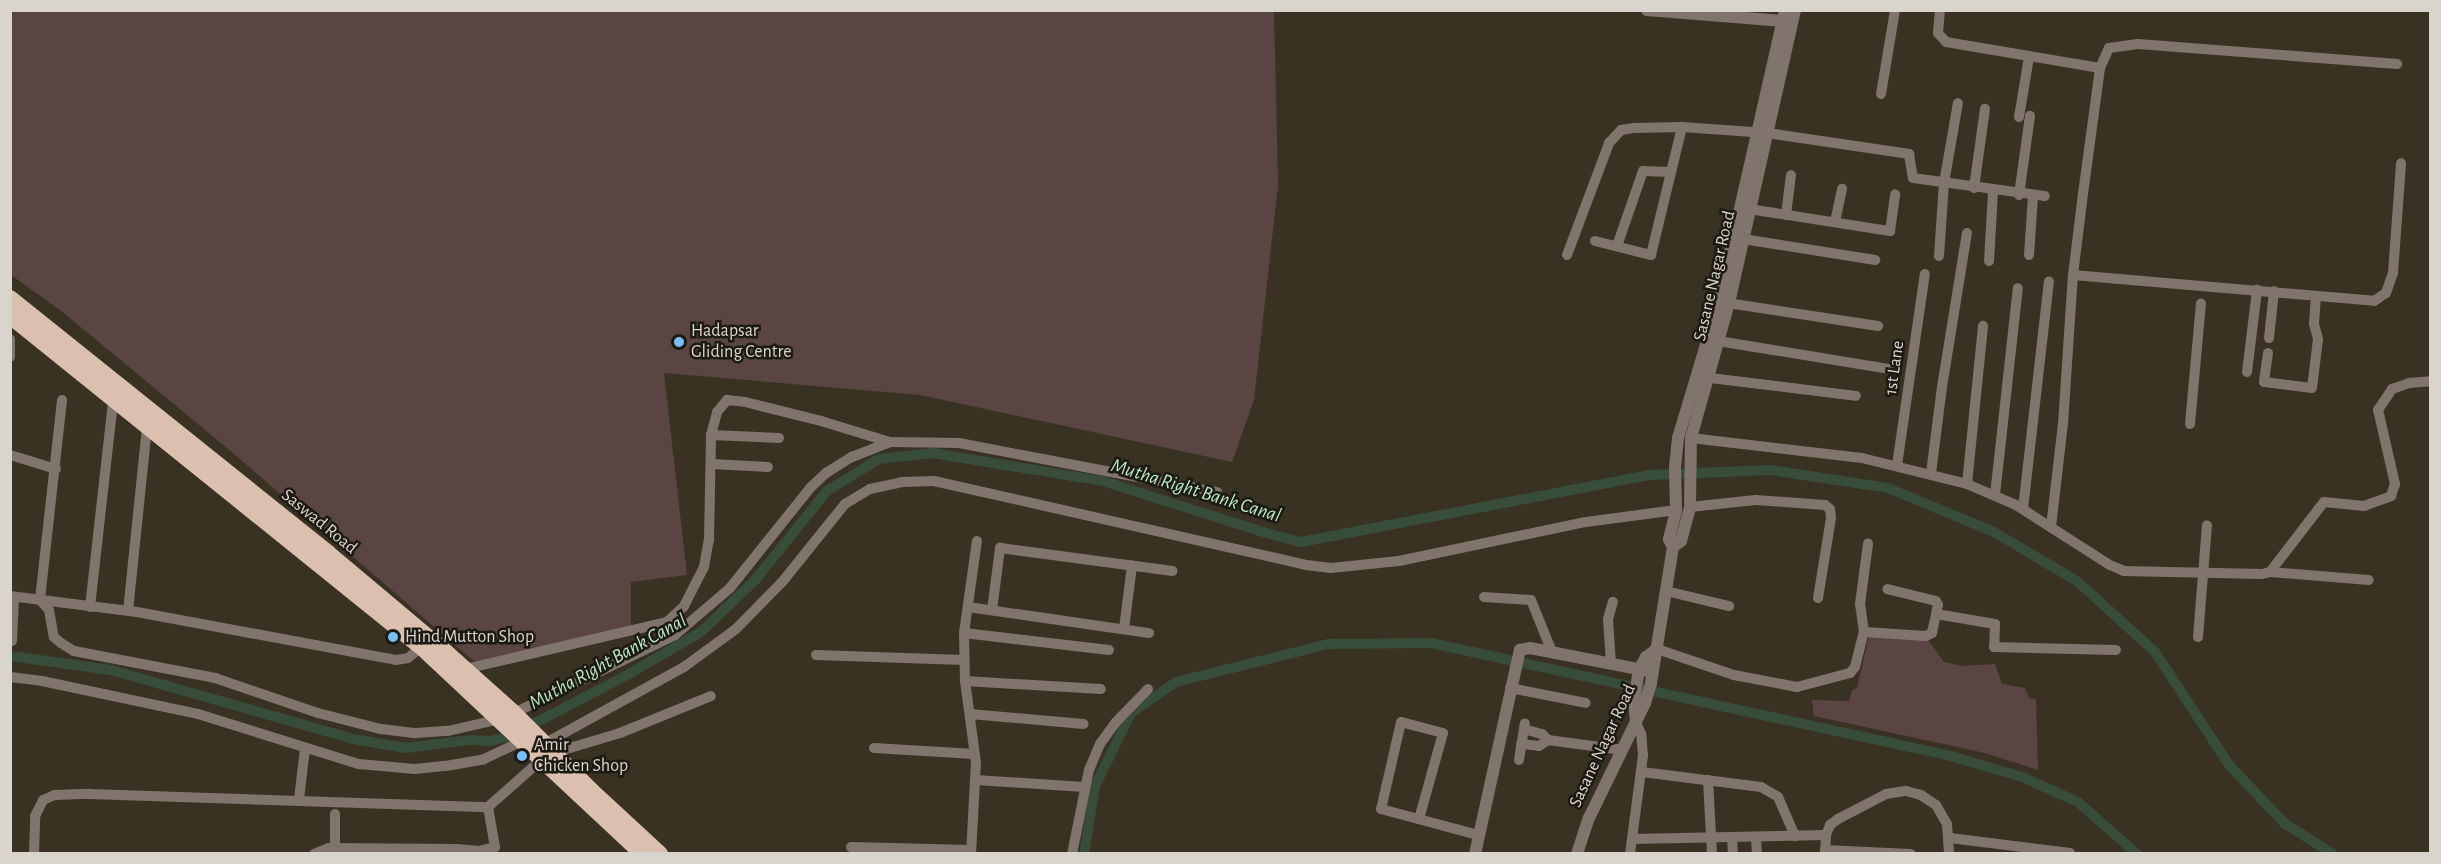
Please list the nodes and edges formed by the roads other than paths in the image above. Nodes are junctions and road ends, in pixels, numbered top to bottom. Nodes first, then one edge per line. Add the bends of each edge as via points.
1 (1647, 10) edge
2 (1795, 10) edge
3 (1895, 10) edge
4 (1940, 10) edge
5 (1784, 16) edge
6 (2029, 57) junction
7 (2397, 64) dead end
8 (2100, 68) junction
9 (1881, 94) dead end
10 (1958, 103) dead end
11 (1985, 109) dead end
12 (2030, 116) dead end
13 (2019, 117) dead end
14 (1682, 127) junction
15 (1762, 133) junction
16 (2401, 163) dead end
17 (1670, 172) junction
18 (1791, 175) dead end
19 (1944, 183) junction
20 (1974, 188) junction
21 (1842, 189) dead end
22 (1994, 191) junction
23 (1895, 194) dead end
24 (2019, 195) junction
25 (2033, 196) junction
26 (2045, 196) dead end
27 (1749, 208) junction
28 (1786, 214) junction
29 (1836, 222) junction
30 (1967, 233) dead end
31 (1743, 239) junction
32 (1595, 241) dead end
33 (1617, 246) junction
34 (1567, 255) dead end
35 (2029, 255) dead end
36 (1939, 256) dead end
37 (1875, 260) dead end
38 (1989, 261) dead end
39 (1925, 274) dead end
40 (2073, 275) junction
41 (2049, 281) dead end
42 (2018, 288) dead end
43 (2257, 290) junction
44 (2274, 291) junction
45 (2201, 295) junction
46 (2316, 296) junction
47 (10, 298) edge
48 (1724, 302) junction
49 (10, 316) edge
50 (1878, 326) dead end
51 (1983, 326) dead end
52 (2269, 338) dead end
53 (10, 339) edge
54 (1713, 340) junction
55 (2268, 352) dead end
56 (10, 357) edge
57 (1889, 369) dead end
58 (2247, 372) dead end
59 (1702, 377) junction
60 (2430, 381) edge
61 (117, 395) junction
62 (1856, 396) dead end
63 (62, 400) dead end
64 (2190, 424) dead end
65 (147, 428) junction
66 (711, 435) junction
67 (779, 438) dead end
68 (1691, 438) junction
69 (890, 442) junction
70 (10, 455) edge
71 (711, 464) junction
72 (1897, 465) junction
73 (768, 467) dead end
74 (56, 469) junction
75 (1931, 473) junction
76 (1967, 484) junction
77 (1217, 492) dead end
78 (1995, 495) junction
79 (1690, 507) junction
80 (2023, 509) junction
81 (1676, 510) junction
82 (2207, 525) dead end
83 (2051, 527) junction
84 (977, 541) dead end
85 (1868, 544) dead end
86 (1673, 547) junction
87 (1132, 566) junction
88 (1172, 571) dead end
89 (2270, 572) junction
90 (2204, 573) junction
91 (2368, 580) dead end
92 (1887, 589) dead end
93 (1666, 591) junction
94 (12, 597) edge
95 (1484, 597) dead end
96 (1818, 598) dead end
97 (40, 600) junction
98 (1613, 602) dead end
99 (1729, 606) dead end
100 (90, 607) junction
101 (968, 607) junction
102 (992, 610) junction
103 (128, 611) junction
104 (1936, 614) junction
105 (667, 622) junction
106 (1124, 629) junction
107 (1864, 632) junction
108 (964, 633) junction
109 (1149, 633) dead end
110 (675, 635) junction
111 (2198, 637) dead end
112 (12, 641) dead end
113 (421, 647) junction
114 (1657, 649) junction
115 (1109, 650) dead end
116 (2116, 650) dead end
117 (1552, 652) junction
118 (816, 655) dead end
119 (964, 660) junction
120 (1611, 664) junction
121 (465, 669) junction
122 (1638, 675) junction
123 (10, 677) edge
124 (1652, 678) junction
125 (965, 681) junction
126 (1510, 688) junction
127 (1101, 689) dead end
128 (1148, 689) dead end
129 (711, 696) dead end
130 (1640, 702) junction
131 (1586, 703) dead end
132 (970, 714) junction
133 (509, 718) junction
134 (1636, 722) junction
135 (1084, 724) dead end
136 (1521, 734) junction
137 (1548, 740) junction
138 (533, 747) junction
139 (874, 748) dead end
140 (305, 749) junction
141 (1622, 750) junction
142 (975, 754) junction
143 (1519, 760) dead end
144 (1642, 772) junction
145 (976, 780) junction
146 (1708, 780) junction
147 (1084, 787) junction
148 (591, 790) junction
149 (299, 800) junction
150 (488, 807) junction
151 (335, 814) dead end
152 (1419, 819) junction
153 (1478, 835) junction
154 (1795, 836) junction
155 (1826, 836) junction
156 (1711, 837) junction
157 (1732, 837) junction
158 (1756, 837) junction
159 (1950, 838) junction
160 (1632, 839) junction
161 (851, 847) dead end
162 (335, 848) junction
163 (2001, 848) edge
164 (495, 850) edge
165 (971, 852) edge
166 (1825, 852) edge
167 (34, 853) edge
168 (2070, 853) edge
169 (40, 854) edge
170 (314, 854) edge
171 (632, 854) edge
172 (642, 854) edge
173 (660, 854) edge
174 (673, 854) edge
175 (1072, 854) edge
176 (1475, 854) edge
177 (1577, 854) edge
178 (1630, 854) edge
179 (1712, 854) edge
180 (1732, 854) edge
181 (1757, 854) edge
182 (1911, 854) edge
183 (1949, 854) edge

1 - 5 street
2 - 15 street, Sasane Nagar Road
3 - 9 street
4 - 6 street via 1938,33 1946,42
5 - 15 street, Sasane Nagar Road
6 - 8 street
6 - 13 street
7 - 8 street via 2138,44 2109,48
8 - 40 street
10 - 19 street
11 - 20 street
12 - 24 street
14 - 15 street
14 - 17 street
14 - 34 street via 1633,128 1614,135
15 - 19 street via 1910,154 1913,178
15 - 27 street, Sasane Nagar Road
15 - 48 street, Sasane Nagar Road
16 - 46 street via 2393,273 2386,293 2374,301
17 - 33 street via 1643,171
17 - 33 street via 1651,255
18 - 28 street
19 - 20 street
19 - 36 street
20 - 22 street
21 - 29 street
22 - 24 street
22 - 38 street
23 - 29 street via 1890,231
24 - 25 street
25 - 26 street
25 - 35 street
27 - 28 street
27 - 31 street, Sasane Nagar Road
28 - 29 street
30 - 75 street
31 - 37 street
31 - 48 street, Sasane Nagar Road
32 - 33 street
39 - 72 street, 1st Lane
40 - 45 street
40 - 83 street
41 - 80 street
42 - 78 street
43 - 44 street
43 - 45 street
43 - 58 street
44 - 46 street
44 - 52 street
45 - 64 street
46 - 55 street via 2314,324 2318,339 2312,388 2264,382
47 - 61 highway, Saswad Road
48 - 50 street
48 - 54 street, Sasane Nagar Road
49 - 61 highway, Saswad Road
51 - 76 street
53 - 56 street
54 - 57 street
54 - 59 street, Sasane Nagar Road
59 - 62 street
59 - 68 street, Sasane Nagar Road
59 - 81 street, Sasane Nagar Road via 1678,438
60 - 89 street via 2392,389 2378,410 2396,484 2391,496 2364,506 2324,502
61 - 65 highway, Saswad Road
61 - 100 street
61 - 121 highway, Saswad Road via 328,553
63 - 74 street
65 - 103 street
65 - 113 highway, Saswad Road
66 - 67 street
66 - 69 street via 717,412 727,400 821,421
66 - 71 street
68 - 72 street
68 - 79 street, Sasane Nagar Road
69 - 77 street via 960,442
69 - 110 street via 852,457 826,473 730,588
70 - 74 street
71 - 73 street
71 - 105 street via 709,540 704,567 684,606
72 - 75 street
74 - 97 street
75 - 76 street
76 - 78 street
78 - 80 street
79 - 86 street, Sasane Nagar Road via 1681,541
79 - 96 street via 1756,500 1825,505 1831,518
80 - 83 street
81 - 86 street, Sasane Nagar Road via 1669,539
81 - 138 street via 1586,522 1399,561 1331,568 934,481 902,482 870,489 845,504 736,629 684,667
82 - 90 street
83 - 90 street via 2124,570
84 - 101 street
85 - 107 street via 1860,604
86 - 93 street, Sasane Nagar Road
87 - 88 street
87 - 102 street via 1000,548
87 - 106 street
89 - 90 street
89 - 91 street
90 - 111 street
92 - 104 street via 1936,601
93 - 99 street
93 - 114 street, Sasane Nagar Road
94 - 97 street
94 - 112 street
95 - 117 street via 1532,600
97 - 100 street
97 - 133 street via 52,615 54,637 74,651 215,678 318,713 381,729 448,731
98 - 120 street via 1608,619
100 - 103 street
101 - 102 street
101 - 108 street
102 - 106 street
103 - 113 street via 396,660 408,658
104 - 107 street via 1929,635
104 - 116 street via 1995,624 1994,647
105 - 110 street
105 - 121 street
106 - 109 street
107 - 114 street via 1853,672 1797,687 1741,677
108 - 115 street
108 - 119 street
110 - 133 street
113 - 133 highway, Saswad Road
114 - 122 street via 1646,657
114 - 124 street, Sasane Nagar Road
117 - 120 street
117 - 126 street via 1525,647 1518,654
118 - 119 street
119 - 125 street
120 - 122 street
121 - 133 highway, Saswad Road
122 - 124 street
122 - 130 street
123 - 140 street via 198,714
124 - 130 street, Sasane Nagar Road
125 - 127 street
125 - 132 street
126 - 131 street
126 - 153 street
128 - 147 street via 1100,744
129 - 138 street via 620,733
130 - 134 street, Sasane Nagar Road
132 - 135 street
132 - 142 street
133 - 138 highway, Saswad Road
134 - 141 street, Sasane Nagar Road
134 - 144 street via 1643,745
136 - 137 street via 1542,734
136 - 137 street via 1539,746
136 - 143 street
137 - 141 street
138 - 140 street via 415,769 359,764
138 - 148 highway, Saswad Road
138 - 150 street
138 - 171 highway
138 - 172 highway
139 - 142 street
140 - 149 street
141 - 177 street, Sasane Nagar Road via 1589,818
142 - 145 street
144 - 146 street
144 - 160 street
145 - 147 street
145 - 165 street
146 - 154 street via 1741,783 1771,792 1784,808
146 - 156 street
147 - 175 street
148 - 173 highway
148 - 174 highway via 629,814
149 - 150 street
149 - 167 street via 55,795 43,800 35,816
150 - 164 street
151 - 162 street
152 - 152 street via 1381,809 1401,722 1443,733
152 - 153 street
153 - 176 street
154 - 155 street
154 - 158 street
155 - 159 street via 1830,825 1838,819 1886,794 1906,791 1922,795 1936,805
155 - 166 street
156 - 157 street
156 - 160 street
156 - 179 street
157 - 158 street
157 - 180 street
158 - 181 street
159 - 163 street
159 - 183 street
160 - 178 street
161 - 165 street
162 - 164 street
162 - 170 street
163 - 168 street
166 - 182 street
167 - 169 street

